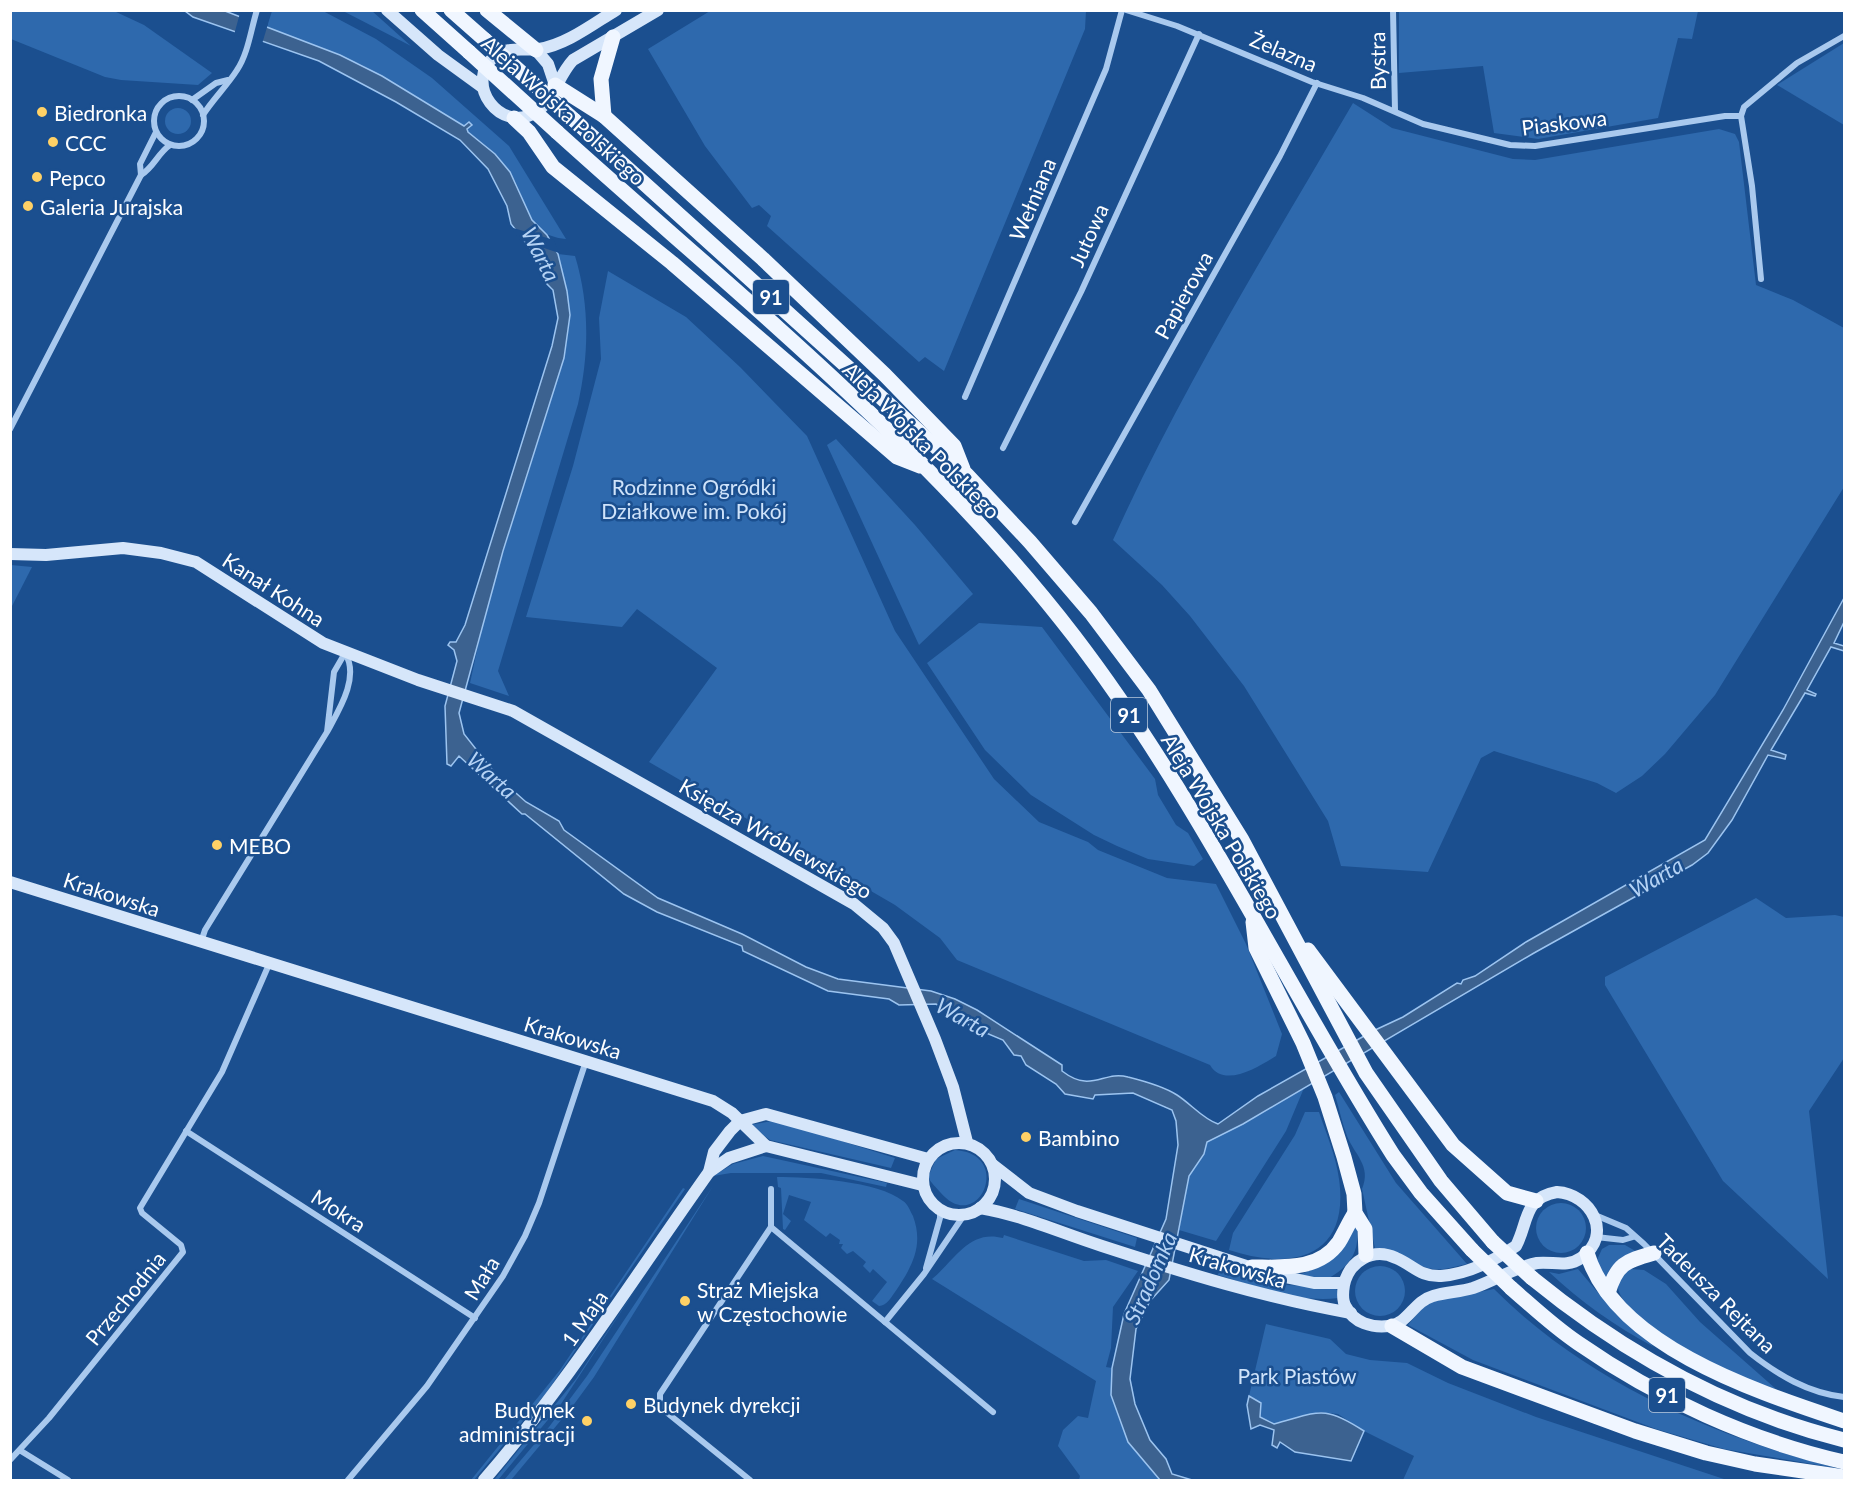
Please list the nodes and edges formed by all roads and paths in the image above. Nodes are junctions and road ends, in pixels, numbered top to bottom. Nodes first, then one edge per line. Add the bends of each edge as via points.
1 (257, 10) edge
2 (387, 10) edge
3 (422, 10) edge
4 (452, 10) edge
5 (487, 10) edge
6 (616, 10) edge
7 (658, 10) edge
8 (1124, 10) edge
9 (1393, 10) edge
10 (1199, 34) junction
11 (1845, 36) edge
12 (613, 38) junction
13 (536, 50) junction
14 (228, 80) junction
15 (1317, 84) junction
16 (555, 85) junction
17 (482, 87) junction
18 (192, 100) junction
19 (1395, 111) junction
20 (203, 115) junction
21 (603, 116) junction
22 (1741, 116) junction
23 (514, 118) junction
24 (156, 132) junction
25 (170, 145) junction
26 (141, 175) junction
27 (1761, 279) dead end
28 (965, 397) dead end
29 (10, 429) edge
30 (1003, 448) dead end
31 (922, 467) junction
32 (966, 474) junction
33 (1075, 522) dead end
34 (10, 554) edge
35 (345, 653) junction
36 (508, 709) joint
37 (327, 732) junction
38 (10, 882) edge
39 (1278, 910) junction
40 (1252, 916) junction
41 (201, 942) junction
42 (271, 962) junction
43 (586, 1061) junction
44 (740, 1121) junction
45 (186, 1131) junction
46 (967, 1142) junction
47 (766, 1146) junction
48 (928, 1159) junction
49 (993, 1165) junction
50 (709, 1172) junction
51 (922, 1185) junction
52 (771, 1189) dead end
53 (1536, 1201) junction
54 (980, 1208) junction
55 (939, 1210) junction
56 (1355, 1213) junction
57 (963, 1215) junction
58 (1595, 1215) junction
59 (771, 1227) junction
60 (1596, 1237) junction
61 (1633, 1237) junction
62 (1587, 1253) junction
63 (1654, 1253) junction
64 (1366, 1255) junction
65 (1252, 1267) junction
66 (924, 1274) junction
67 (1344, 1282) junction
68 (1608, 1293) junction
69 (1351, 1313) junction
70 (475, 1318) junction
71 (885, 1322) junction
72 (1392, 1326) junction
73 (1845, 1397) edge
74 (993, 1412) dead end
75 (1845, 1422) edge
76 (1845, 1440) edge
77 (21, 1451) junction
78 (10, 1460) edge
79 (1845, 1462) edge
80 (1845, 1477) edge
81 (68, 1480) edge
82 (348, 1480) edge
83 (484, 1480) edge
84 (750, 1480) edge

1 - 14 street via 239,68
2 - 17 street
3 - 31 main road, Aleja Wojska Polskiego / 91, bridge via 885,426
4 - 32 main road, Aleja Wojska Polskiego / 91, bridge
5 - 13 main road
6 - 13 street via 561,42
7 - 12 street
8 - 10 street, Żelazna
8 - 28 street, Wełniana via 1106,69
9 - 19 street, Bystra
10 - 15 street, Żelazna
10 - 30 street, Jutowa via 1081,292
11 - 22 street via 1780,76 1744,107
12 - 16 street via 573,60
12 - 21 main road via 601,80
13 - 16 street via 548,64
13 - 17 street via 504,51 494,57 483,76
14 - 18 street via 216,83
14 - 20 street
15 - 19 street, Żelazna
15 - 33 street, Papierowa
16 - 21 main road
16 - 23 street via 536,112
17 - 23 street via 496,111
18 - 20 street
18 - 24 street via 178,96 165,100 154,116
19 - 22 street, Piaskowa via 1423,124 1510,145 1535,146
20 - 25 street via 203,127 195,140 182,146
21 - 32 main road via 885,375 954,446
22 - 27 street
23 - 31 main road via 530,132 553,167 672,263 897,457
24 - 25 street
24 - 26 street via 140,164
25 - 26 street via 152,169
26 - 29 street
31 - 40 main road, Aleja Wojska Polskiego / 91 via 993,541 1074,636 1151,747
32 - 39 main road, Aleja Wojska Polskiego / 91 via 1091,613 1149,690 1242,840
34 - 35 street, Kanał Kohna via 123,549 196,562
35 - 36 street, Kanał Kohna
35 - 37 street via 334,672
35 - 37 street via 351,672 340,709
36 - 46 street, Księdza Wróblewskiego via 854,904 883,928 894,943 935,1039
37 - 41 street
38 - 41 street, Krakowska
39 - 53 main road via 1437,1125 1471,1163 1507,1193
39 - 76 main road, Aleja Wojska Polskiego / 91, bridge via 1366,1073 1441,1180 1493,1242 1577,1315 1677,1377 1751,1411
40 - 56 main road via 1256,948 1325,1097 1354,1194
40 - 79 main road, Aleja Wojska Polskiego / 91, bridge via 1400,1165 1472,1250 1511,1288 1579,1344 1693,1410 1783,1444
41 - 42 street, Krakowska
42 - 43 street, Krakowska
42 - 45 street, Przechodnia via 222,1072
43 - 44 street, Krakowska via 713,1101
43 - 70 street, Mała via 525,1236
44 - 47 street, Krakowska
44 - 48 street via 773,1115
44 - 50 street, 1 Maja via 714,1152
45 - 70 street, Mokra
45 - 77 street, Przechodnia via 140,1208 181,1245 183,1252
46 - 48 street via 944,1146
46 - 49 street via 982,1151
47 - 50 street, 1 Maja via 734,1156
47 - 51 street, Krakowska
48 - 51 street
49 - 54 street via 992,1194
49 - 65 street, Krakowska via 1029,1193
50 - 83 street, 1 Maja via 550,1400
51 - 55 street
52 - 59 street
53 - 58 street via 1544,1194 1567,1193 1583,1201
53 - 64 street via 1529,1209 1516,1246 1489,1262 1458,1273 1426,1275 1396,1257
54 - 57 street
54 - 69 street, Krakowska via 1272,1298
55 - 57 street
55 - 66 street
56 - 64 main road via 1365,1229
56 - 65 main road via 1338,1243 1314,1262 1294,1267
57 - 66 street
58 - 60 street
58 - 61 street, Tadeusza Rejtana via 1626,1228
59 - 71 street
59 - 84 street via 658,1401 660,1407
60 - 61 street, Tadeusza Rejtana
60 - 62 street
61 - 63 street, Tadeusza Rejtana
62 - 68 main road via 1597,1280
62 - 72 street via 1569,1263 1533,1264 1470,1289 1427,1297
63 - 68 main road via 1618,1268
63 - 73 street, Tadeusza Rejtana via 1767,1367 1797,1383
64 - 67 street via 1355,1263
65 - 67 street, Krakowska via 1297,1281
66 - 71 street
67 - 69 street via 1344,1302
68 - 75 main road via 1643,1328 1708,1369 1773,1398
69 - 72 street, Krakowska via 1363,1323
70 - 82 street, Mała via 427,1386
71 - 74 street
72 - 80 main road via 1462,1366 1635,1431 1755,1464
77 - 78 street, Przechodnia
77 - 81 street

